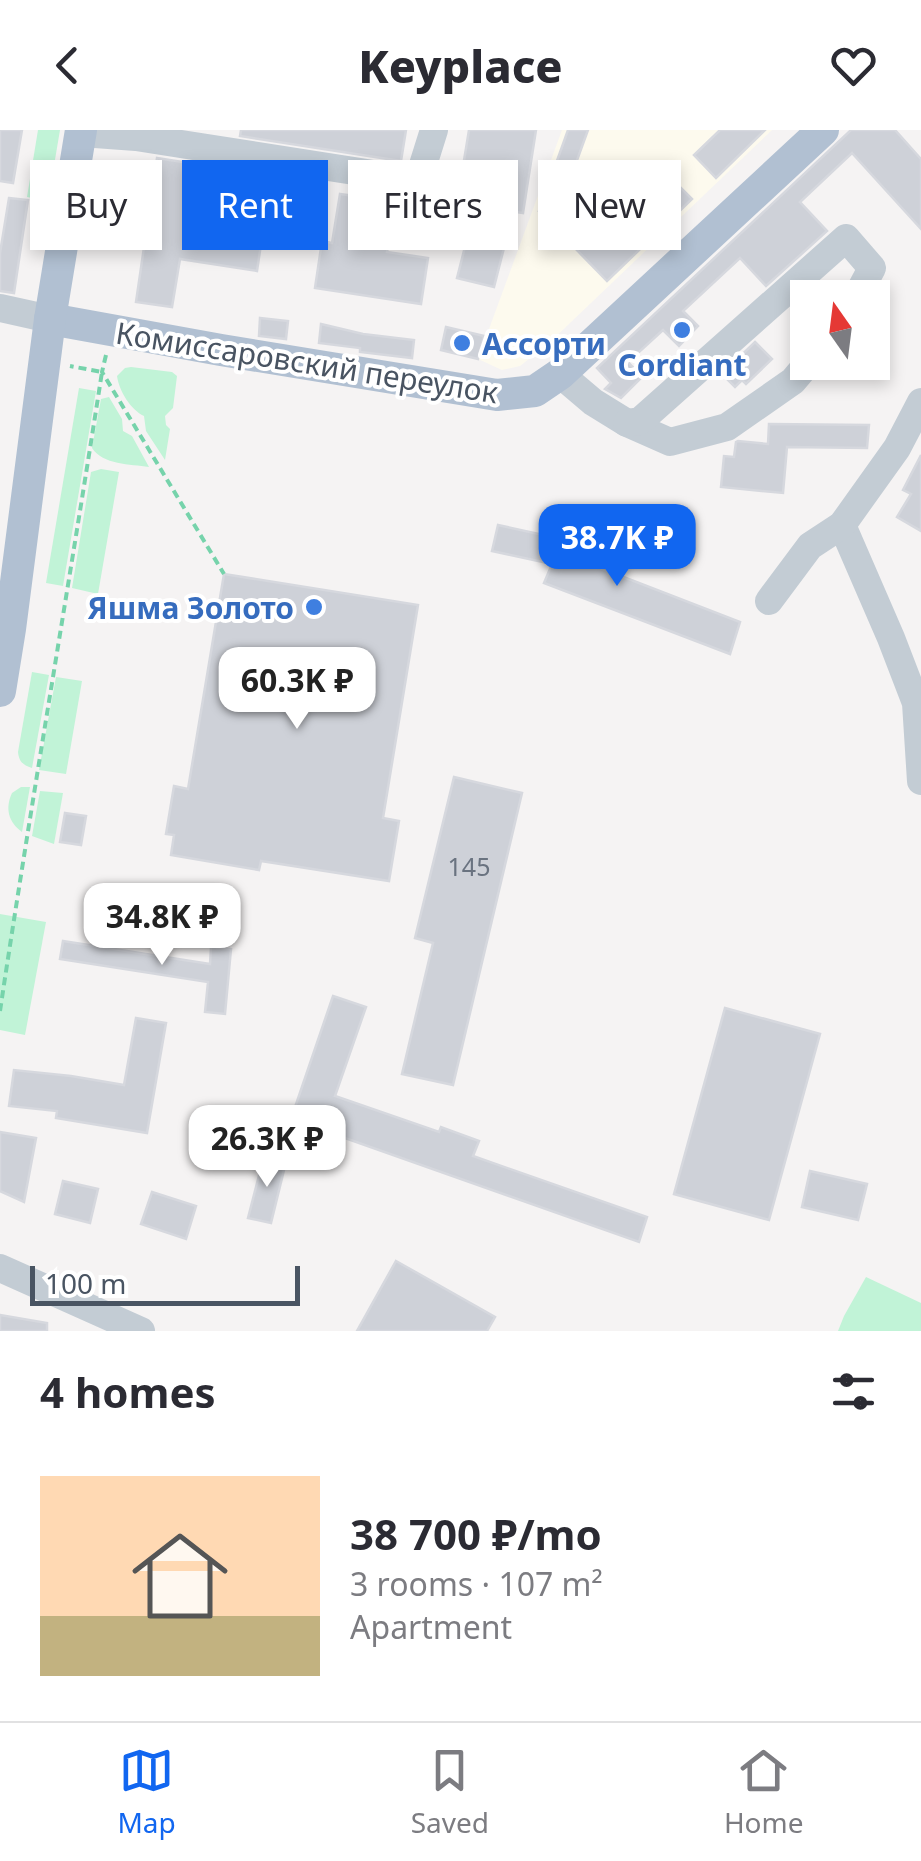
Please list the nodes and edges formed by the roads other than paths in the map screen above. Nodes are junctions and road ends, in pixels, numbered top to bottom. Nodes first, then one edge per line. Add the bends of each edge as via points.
1 (434, 130) edge
2 (823, 130) edge
3 (81, 132) edge
4 (136, 134) edge
5 (799, 280) edge
6 (866, 280) edge
7 (790, 288) edge
8 (0, 308) edge
9 (50, 318) junction
10 (560, 374) junction
11 (794, 380) edge
12 (921, 402) edge
13 (627, 423) junction
14 (842, 525) junction
15 (769, 601) dead end
16 (5, 628) edge
17 (0, 691) edge
18 (921, 781) edge
19 (0, 1268) edge
20 (141, 1331) edge

1 - 4 street via 418,182
2 - 10 main road, Комиссаровский переулок
3 - 4 street
3 - 9 main road
5 - 6 street via 846,238 872,268
7 - 13 street via 640,421
8 - 9 street
9 - 10 main road, Комиссаровский переулок via 498,395 535,391
9 - 16 main road
10 - 13 street
11 - 13 street via 727,427 670,442
12 - 14 street
14 - 15 street via 810,546
14 - 18 street via 916,703
16 - 17 main road
19 - 20 street

